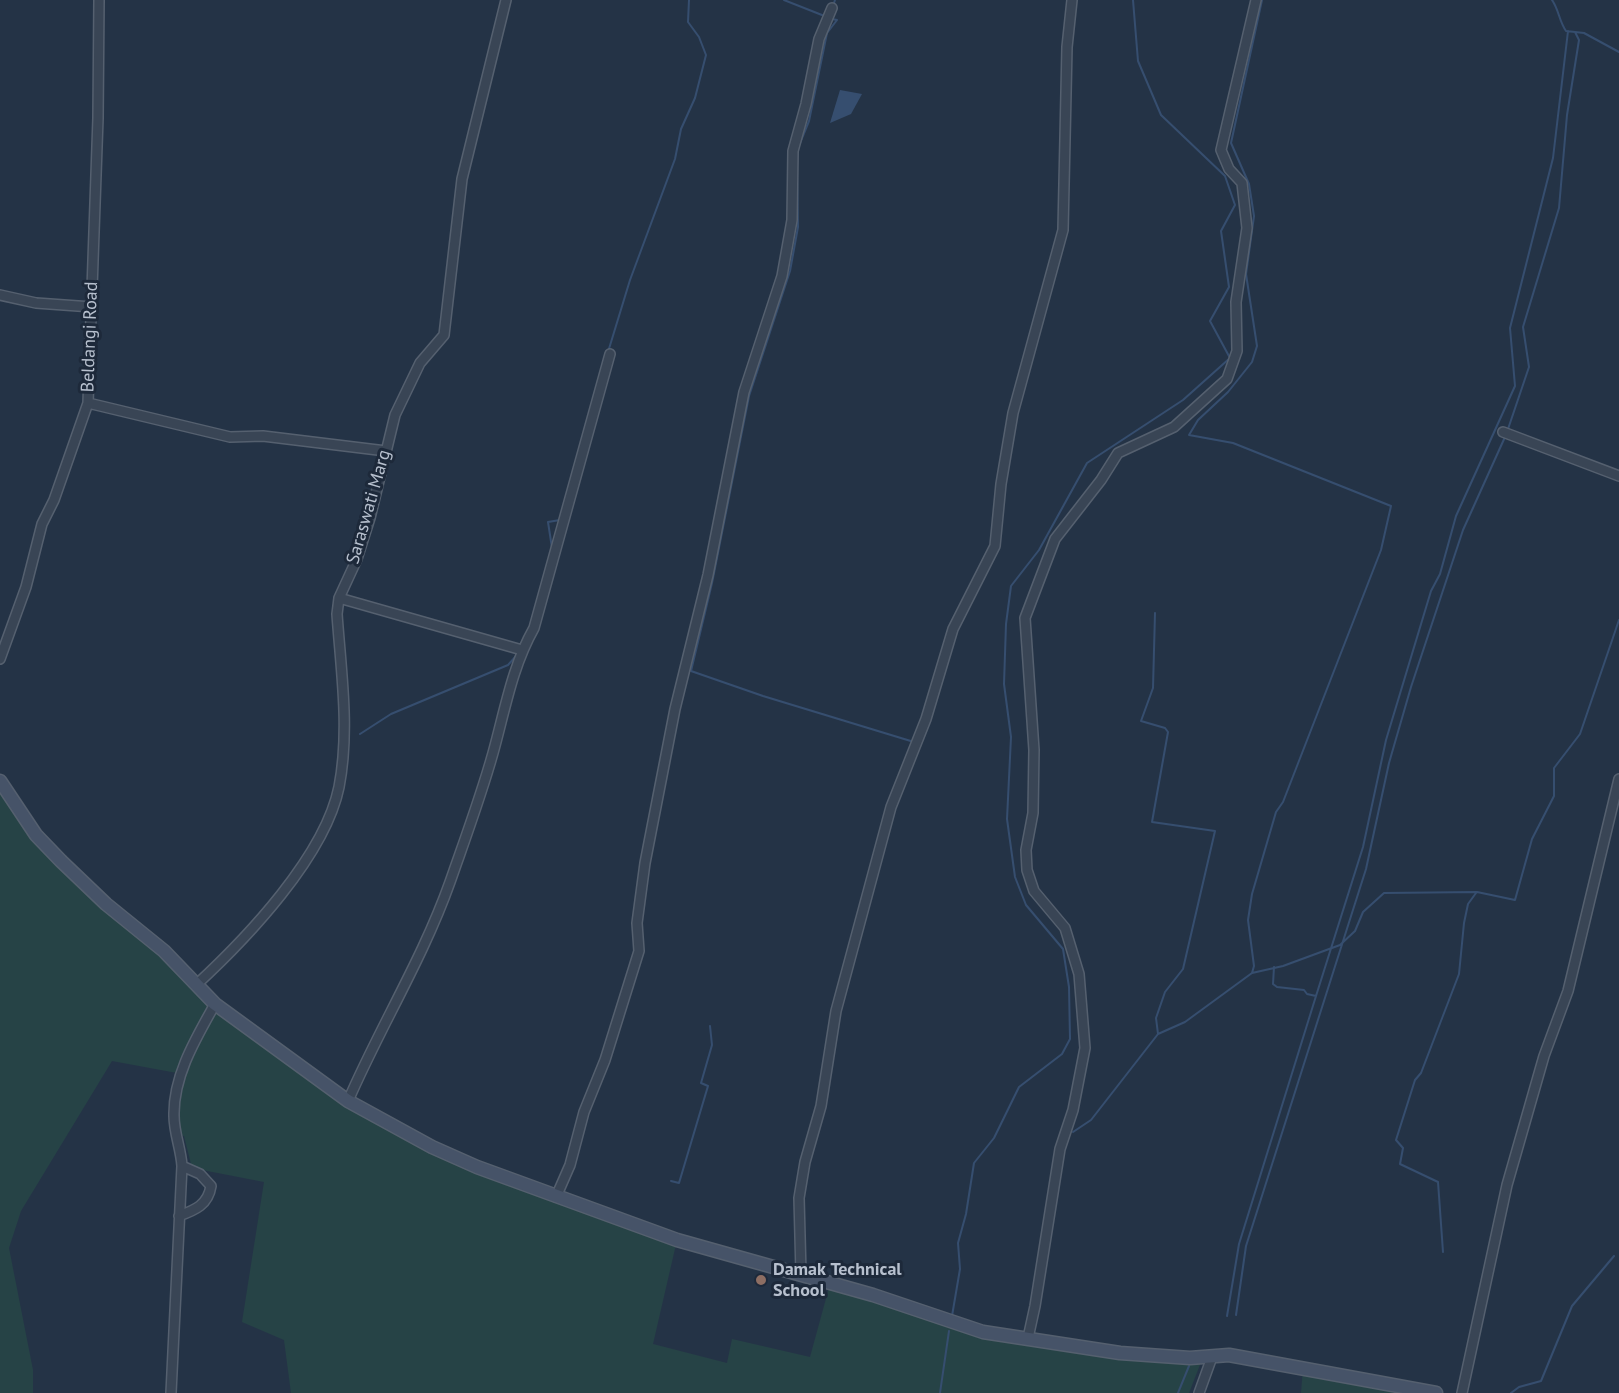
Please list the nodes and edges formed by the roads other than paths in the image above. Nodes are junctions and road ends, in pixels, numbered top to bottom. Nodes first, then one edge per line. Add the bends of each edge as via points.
1 (99, 0) edge
2 (506, 0) edge
3 (1072, 0) edge
4 (1256, 0) edge
5 (832, 8) dead end
6 (0, 295) edge
7 (92, 308) junction
8 (610, 354) dead end
9 (88, 403) junction
10 (1503, 432) dead end
11 (386, 451) junction
12 (1619, 476) edge
13 (339, 598) junction
14 (522, 650) junction
15 (0, 659) edge
16 (1619, 779) edge
17 (0, 781) edge
18 (196, 985) junction
19 (215, 1004) junction
20 (348, 1101) junction
21 (182, 1166) junction
22 (556, 1197) junction
23 (178, 1216) junction
24 (801, 1274) junction
25 (1028, 1338) junction
26 (1212, 1356) junction
27 (171, 1393) edge
28 (1199, 1393) edge
29 (1436, 1393) edge
30 (1462, 1393) edge

1 - 7 street, Beldangi Road
2 - 11 street, Saraswati Marg via 462,179 444,335 410,381 395,415
3 - 24 street via 1067,47 1063,230 1013,413 995,546 952,629 926,719 891,807 839,1001 821,1106 805,1162 800,1198
4 - 25 street via 1221,150 1229,169 1242,183 1247,228 1236,302 1237,351 1227,379 1174,427 1118,453 1054,539 1025,618 1034,750 1027,870 1034,891 1065,928 1079,974 1085,1048 1073,1110 1060,1149
5 - 22 street via 819,39 793,151 792,220 782,276 744,392 708,575 675,709 645,863 637,923 639,951 570,1165
6 - 7 street
7 - 9 street, Beldangi Road
8 - 14 street via 547,585 534,628
9 - 11 street via 230,437 263,436
9 - 15 street, Beldangi Road via 42,524 26,587
10 - 12 street
11 - 13 street, Saraswati Marg via 357,559
13 - 14 street
13 - 18 street, Saraswati Marg via 345,727 338,789 324,827 295,874 239,946
14 - 20 street via 487,776 449,884 400,998
16 - 30 street via 1568,991 1544,1056 1507,1185
17 - 18 street via 36,835
18 - 19 street
19 - 20 street
19 - 21 street via 180,1077 174,1116
20 - 22 street via 450,1155
21 - 23 street
21 - 23 street via 200,1174 211,1186 210,1196 202,1205
22 - 24 street via 677,1240
23 - 27 street
24 - 25 street via 967,1328
25 - 26 street via 1120,1353
26 - 28 street
26 - 29 street via 1229,1355

